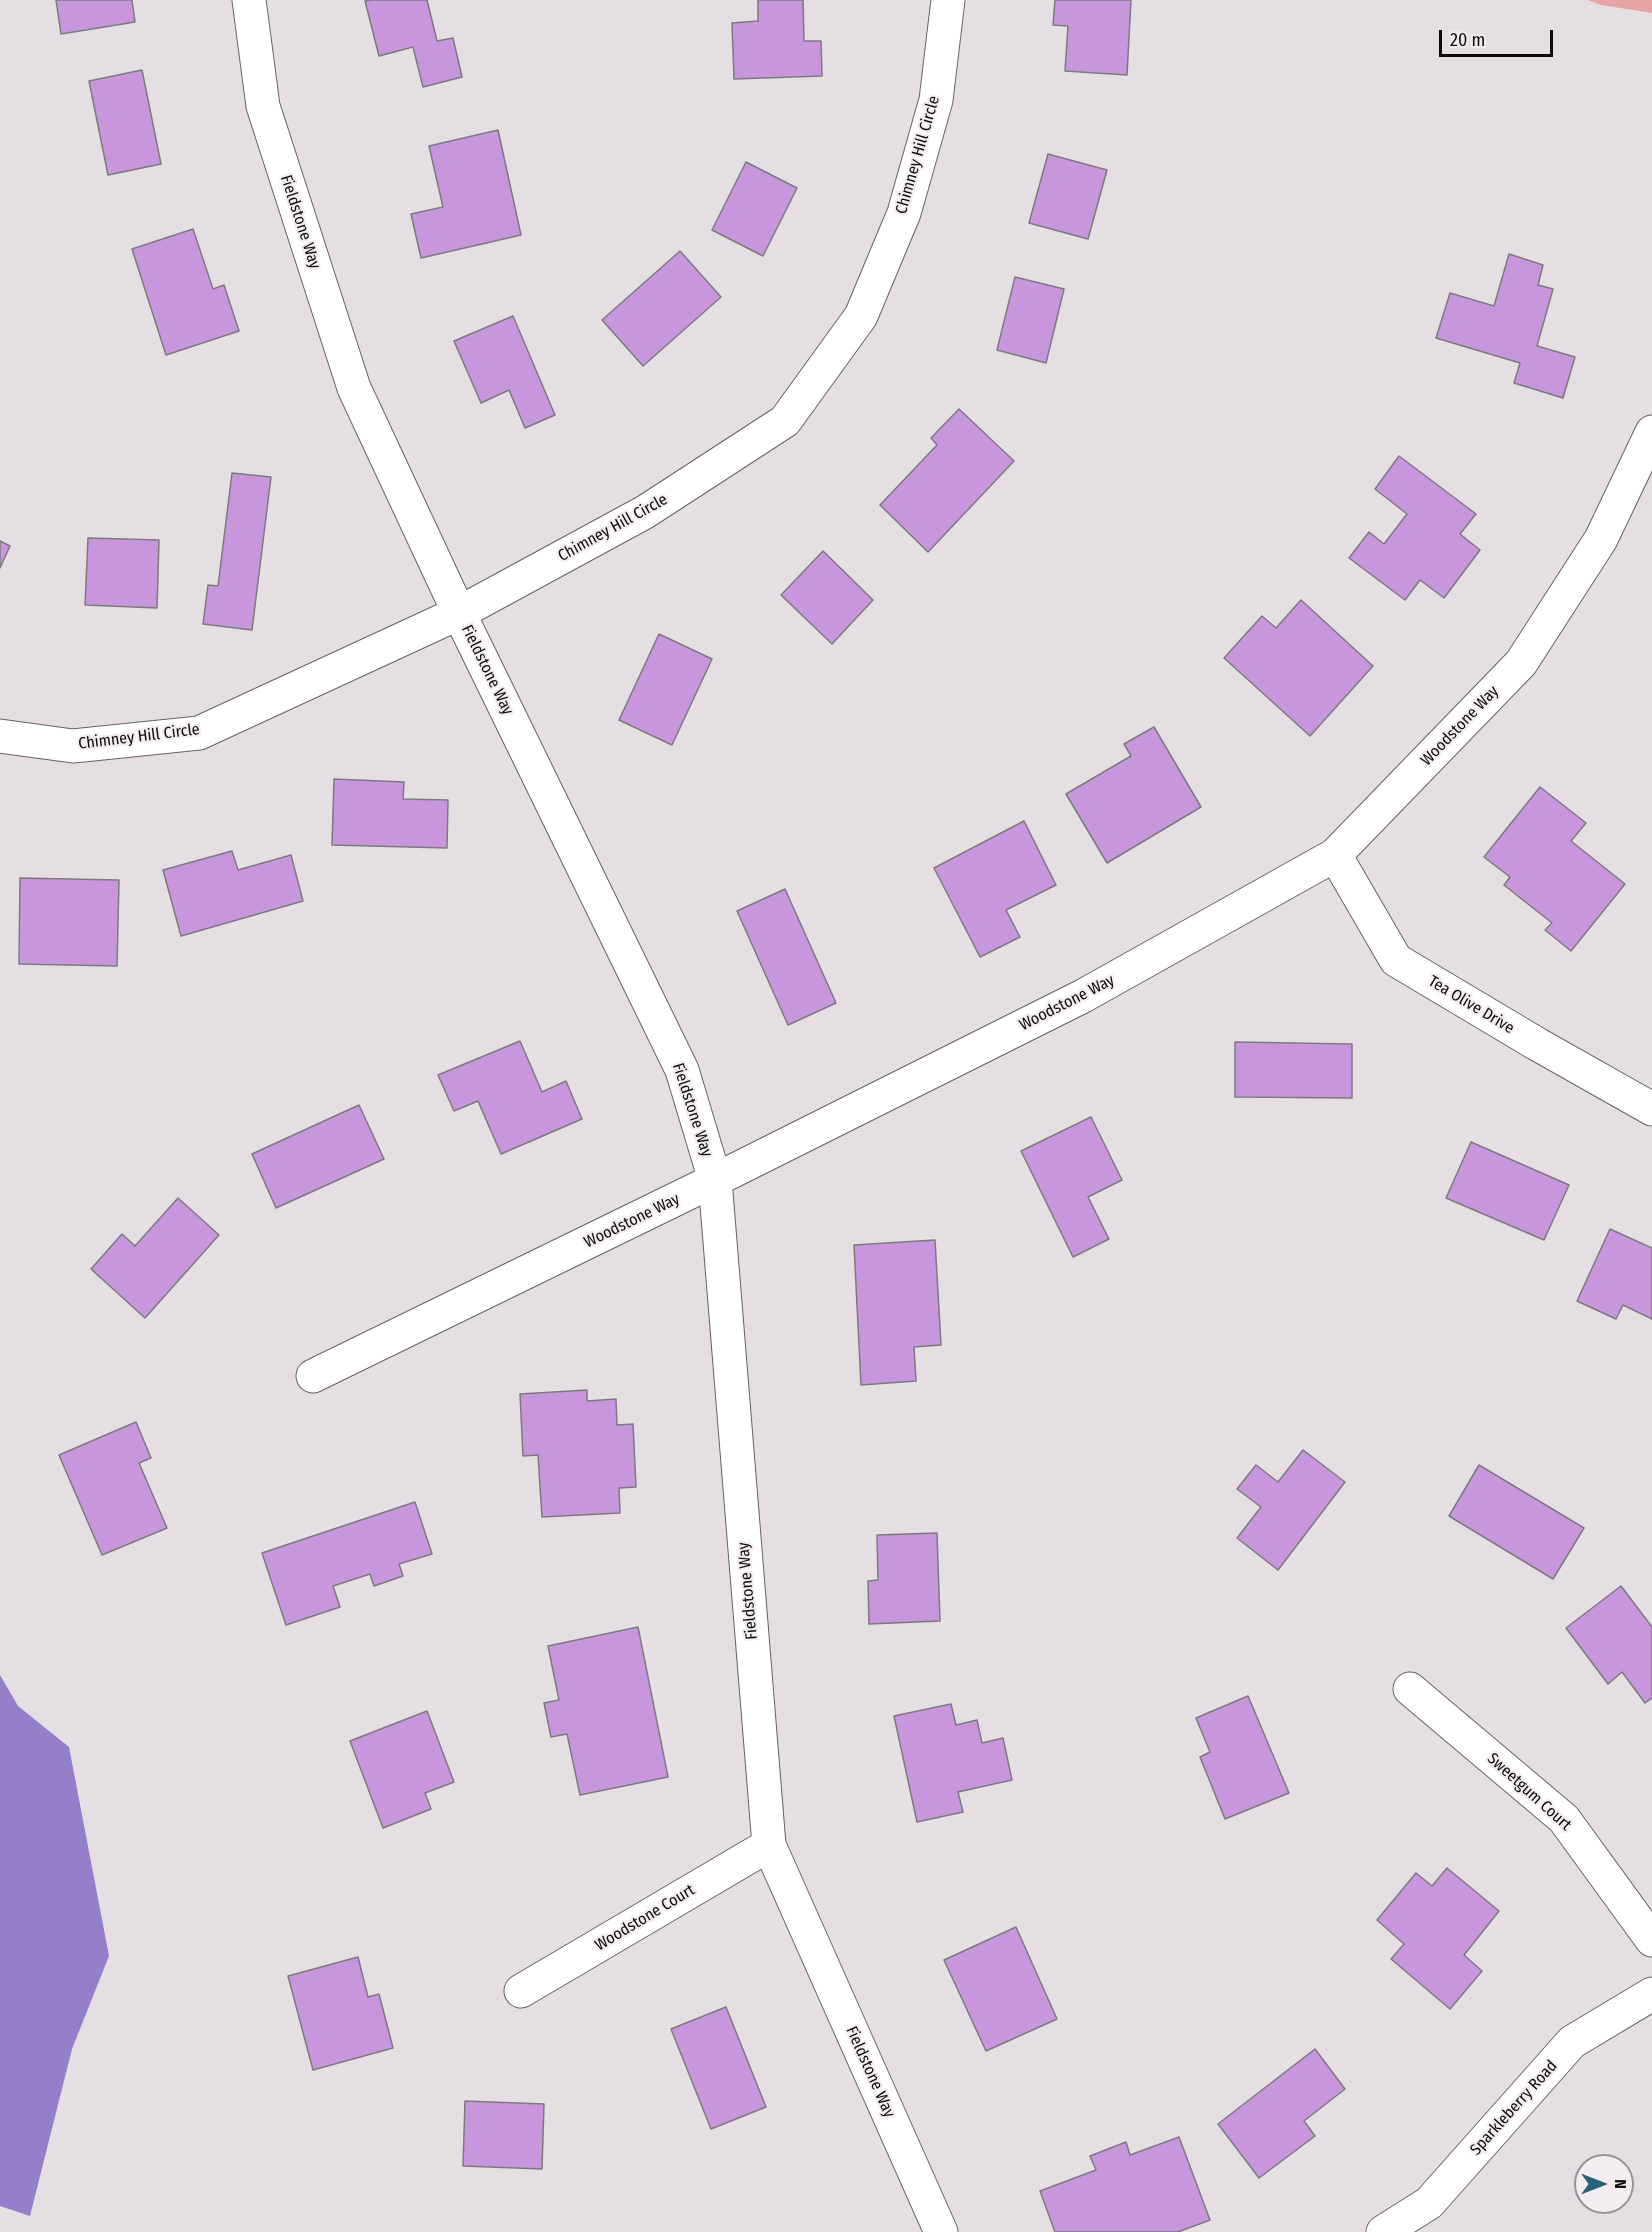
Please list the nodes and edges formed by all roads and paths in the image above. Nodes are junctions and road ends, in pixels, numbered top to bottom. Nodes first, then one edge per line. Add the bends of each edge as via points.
1 (249, 0) edge
2 (948, 0) edge
3 (1652, 432) edge
4 (459, 613) junction
5 (0, 736) edge
6 (1335, 855) junction
7 (1652, 1109) edge
8 (715, 1180) junction
9 (313, 1376) dead end
10 (1410, 1689) dead end
11 (769, 1845) junction
12 (1652, 1940) edge
13 (521, 1991) dead end
14 (1652, 1994) edge
15 (941, 2232) edge
16 (1383, 2232) edge

1 - 4 street, Fieldstone Way via 263,106 354,388
2 - 4 street, Chimney Hill Circle via 936,100 904,213 861,316 785,422 645,512
3 - 6 street, Woodstone Way via 1601,539 1521,663
4 - 5 street, Chimney Hill Circle via 199,733 73,746
4 - 8 street, Fieldstone Way via 682,1070
6 - 7 street, Tea Olive Drive via 1396,960
6 - 8 street, Woodstone Way via 1083,996
8 - 9 street, Woodstone Way
8 - 11 street, Fieldstone Way
10 - 12 street, Sweetgum Court via 1564,1819
11 - 13 street, Woodstone Court
11 - 15 street, Fieldstone Way
14 - 16 street, Sparkleberry Road via 1572,2042 1429,2203

